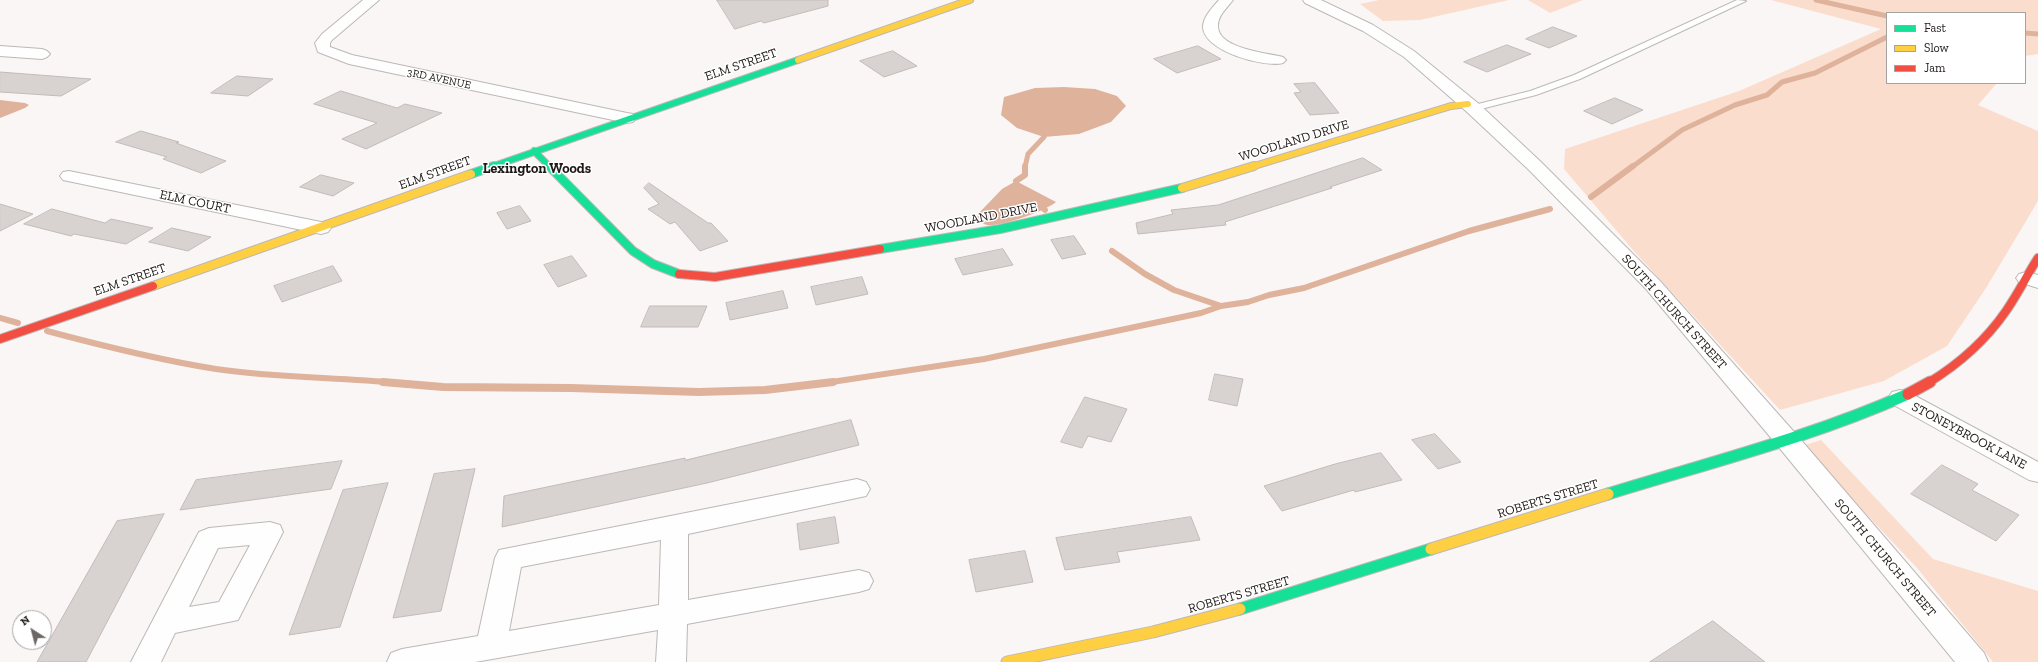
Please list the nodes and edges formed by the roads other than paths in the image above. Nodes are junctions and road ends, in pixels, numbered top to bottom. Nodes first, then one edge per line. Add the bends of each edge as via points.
1 (372, 0) edge
2 (970, 0) edge
3 (1226, 0) edge
4 (1310, 0) edge
5 (1742, 1) edge
6 (0, 51) edge
7 (42, 54) dead end
8 (1278, 60) dead end
9 (1470, 106) junction
10 (627, 118) junction
11 (534, 151) junction
12 (69, 176) dead end
13 (321, 228) junction
14 (2038, 258) edge
15 (2032, 280) edge
16 (0, 338) edge
17 (1900, 398) junction
18 (1786, 439) junction
19 (2038, 473) edge
20 (857, 489) dead end
21 (676, 527) junction
22 (859, 581) dead end
23 (673, 615) junction
24 (166, 623) dead end
25 (492, 646) junction
26 (146, 662) edge
27 (402, 662) edge
28 (671, 662) edge
29 (1007, 662) edge
30 (1973, 662) edge

1 - 10 street, 3RD AVENUE via 326,37 322,43 323,49 349,60
2 - 10 street, ELM STREET
3 - 8 street via 1210,23 1213,35 1225,46 1237,51
4 - 9 street, SOUTH CHURCH STREET via 1348,17 1391,42 1433,73
5 - 9 lane via 1577,77 1533,93
6 - 7 street
9 - 11 street, WOODLAND DRIVE via 1451,106 1201,183 1139,198 992,230 715,277 672,273 645,260
9 - 18 street, SOUTH CHURCH STREET via 1535,166 1653,285
10 - 11 street, ELM STREET
11 - 13 street, ELM STREET
12 - 13 street, ELM COURT
13 - 16 street, ELM STREET
14 - 15 street, ROBERTS STREET
15 - 17 street, ROBERTS STREET via 1981,343 1952,368
17 - 18 street, ROBERTS STREET
17 - 19 street, STONEYBROOK LANE
18 - 29 street, ROBERTS STREET via 1213,617 1109,642
18 - 30 street, SOUTH CHURCH STREET
20 - 21 street
21 - 23 street
21 - 25 street via 509,558
22 - 23 street
23 - 25 street
23 - 28 street
24 - 26 street
25 - 27 street

